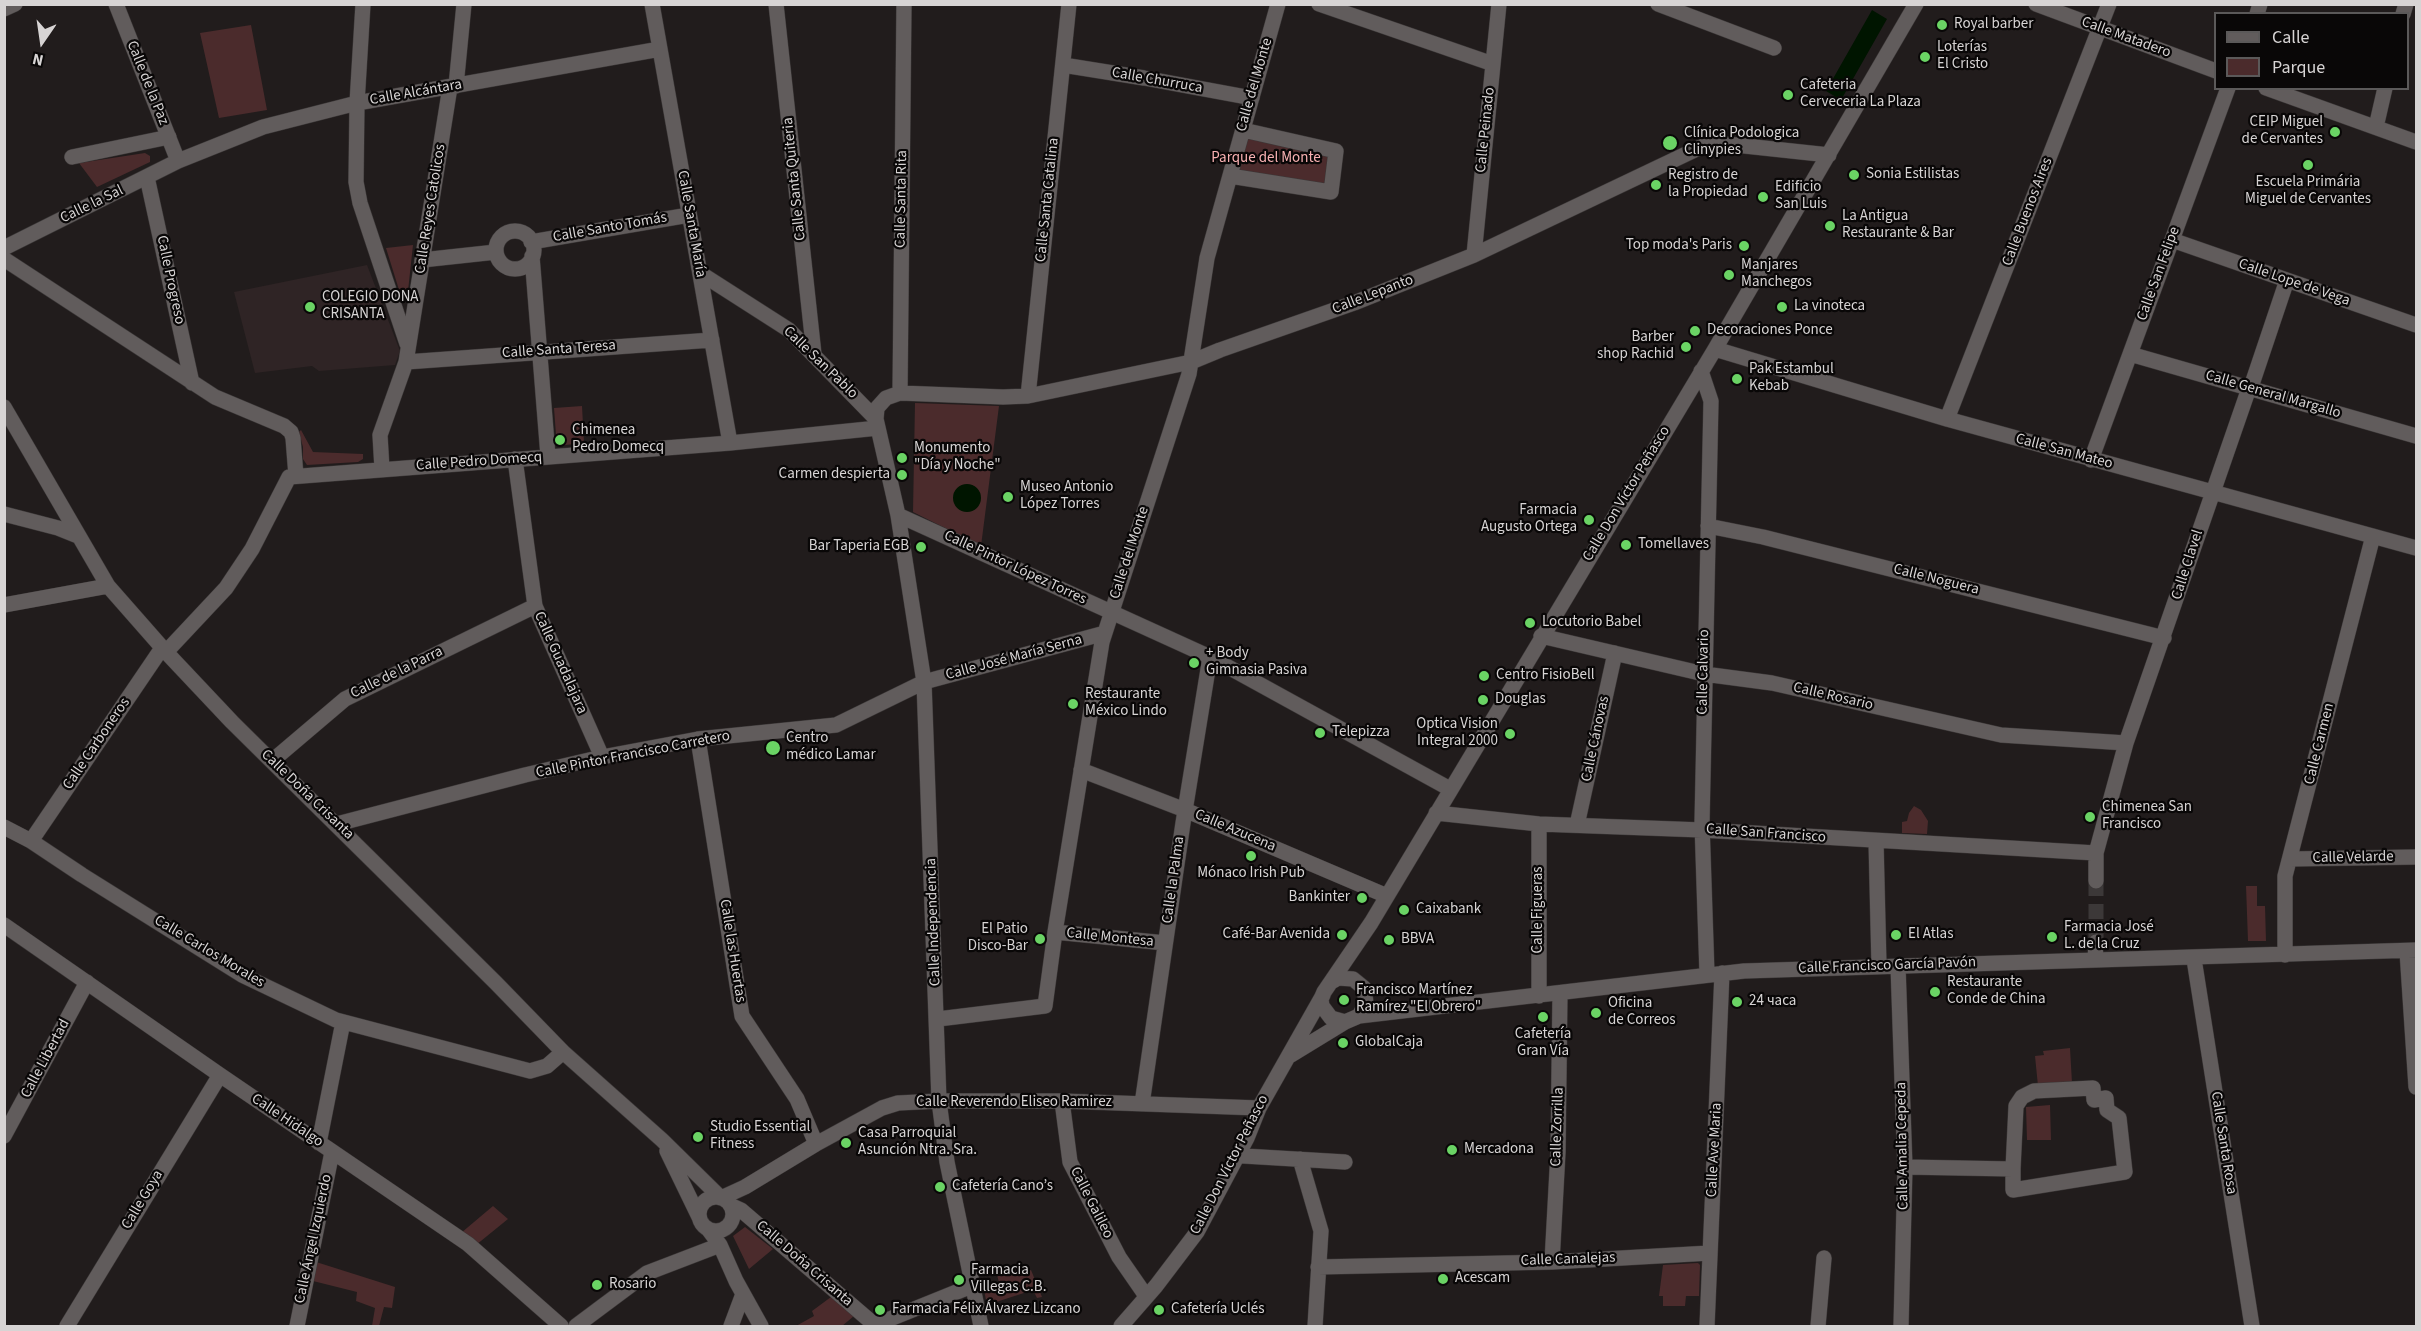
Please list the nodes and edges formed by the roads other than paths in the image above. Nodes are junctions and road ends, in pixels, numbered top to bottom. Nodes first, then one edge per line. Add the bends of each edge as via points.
1 (15, 4) edge
2 (116, 4) edge
3 (363, 4) edge
4 (464, 4) edge
5 (652, 4) edge
6 (776, 4) edge
7 (904, 4) edge
8 (1069, 4) edge
9 (1278, 4) edge
10 (1319, 4) edge
11 (1499, 4) edge
12 (1658, 4) edge
13 (1916, 4) edge
14 (2036, 4) edge
15 (2109, 4) edge
16 (4, 9) edge
17 (2100, 28) junction
18 (1774, 48) dead end
19 (660, 49) junction
20 (1493, 64) junction
21 (1063, 65) junction
22 (2214, 70) edge
23 (453, 87) junction
24 (2227, 90) edge
25 (2272, 90) edge
26 (2385, 90) edge
27 (1252, 98) junction
28 (357, 103) junction
29 (2376, 127) junction
30 (1243, 130) junction
31 (169, 137) junction
32 (2416, 142) edge
33 (1829, 155) junction
34 (72, 157) dead end
35 (178, 161) junction
36 (1230, 176) junction
37 (147, 177) junction
38 (689, 215) junction
39 (2172, 240) junction
40 (4, 248) edge
41 (532, 249) junction
42 (496, 252) junction
43 (1474, 255) junction
44 (4, 259) edge
45 (422, 260) junction
46 (700, 273) junction
47 (2287, 280) junction
48 (2416, 325) edge
49 (712, 340) junction
50 (1715, 349) junction
51 (540, 351) junction
52 (814, 354) junction
53 (2130, 354) junction
54 (407, 355) junction
55 (1191, 362) junction
56 (1701, 371) junction
57 (192, 383) junction
58 (2252, 387) junction
59 (900, 393) junction
60 (1028, 396) junction
61 (4, 407) edge
62 (1947, 419) junction
63 (877, 423) junction
64 (2416, 436) edge
65 (730, 443) junction
66 (548, 456) junction
67 (515, 459) junction
68 (2091, 460) junction
69 (382, 469) junction
70 (293, 477) junction
71 (2213, 491) junction
72 (4, 514) edge
73 (898, 515) junction
74 (1708, 526) junction
75 (78, 536) junction
76 (2373, 536) junction
77 (2416, 548) edge
78 (108, 586) junction
79 (4, 605) edge
80 (535, 606) junction
81 (1110, 613) junction
82 (1105, 633) junction
83 (1541, 636) junction
84 (2164, 638) junction
85 (164, 650) junction
86 (1615, 653) junction
87 (1210, 657) junction
88 (1704, 674) junction
89 (924, 682) junction
90 (698, 739) junction
91 (2126, 743) junction
92 (602, 757) junction
93 (272, 761) junction
94 (1081, 770) junction
95 (1450, 789) junction
96 (1185, 810) junction
97 (1436, 813) junction
98 (337, 824) junction
99 (1539, 824) junction
100 (1577, 825) junction
101 (4, 827) edge
102 (1702, 830) junction
103 (32, 840) junction
104 (1876, 841) junction
105 (2096, 853) junction
106 (2416, 857) edge
107 (2290, 859) junction
108 (2096, 881) tunnel mouth
109 (1387, 896) junction
110 (4, 925) edge
111 (1054, 932) junction
112 (2096, 942) tunnel mouth
113 (1165, 944) junction
114 (2412, 951) edge
115 (2285, 955) junction
116 (2194, 959) junction
117 (2095, 960) junction
118 (1879, 966) junction
119 (1898, 966) junction
120 (1714, 974) junction
121 (87, 982) junction
122 (1328, 987) junction
123 (1560, 993) junction
124 (1539, 996) junction
125 (938, 1019) junction
126 (1352, 1019) junction
127 (343, 1022) junction
128 (2415, 1045) edge
129 (563, 1052) junction
130 (1288, 1057) junction
131 (220, 1075) junction
132 (2416, 1087) edge
133 (939, 1101) junction
134 (1062, 1101) junction
135 (1142, 1104) junction
136 (1259, 1108) junction
137 (4, 1136) edge
138 (662, 1140) junction
139 (319, 1143) junction
140 (816, 1144) junction
141 (332, 1152) junction
142 (1238, 1153) junction
143 (1300, 1159) junction
144 (1345, 1162) dead end
145 (1905, 1167) junction
146 (2013, 1169) junction
147 (725, 1202) junction
148 (703, 1223) junction
149 (720, 1245) junction
150 (1710, 1253) junction
151 (1824, 1258) dead end
152 (1552, 1262) junction
153 (1318, 1267) junction
154 (974, 1285) junction
155 (743, 1294) junction
156 (1146, 1296) junction
157 (68, 1326) edge
158 (297, 1326) edge
159 (561, 1326) edge
160 (576, 1326) edge
161 (731, 1326) edge
162 (761, 1326) edge
163 (876, 1326) edge
164 (981, 1326) edge
165 (1121, 1326) edge
166 (1315, 1326) edge
167 (1707, 1326) edge
168 (1818, 1326) edge
169 (1901, 1326) edge
170 (2252, 1326) edge

1 - 16 street
2 - 31 street, Calle de la Paz
3 - 28 street
4 - 23 street, Calle Reyes Catolicos
5 - 19 street, Calle Santa María
6 - 52 street, Calle Santa Quiteria
7 - 59 street, Calle Santa Rita
8 - 21 street, Calle Santa Catalina
9 - 27 street, Calle del Monte
10 - 20 street
11 - 20 street, Calle Peinado
12 - 18 street
13 - 33 street, Calle Don Víctor Peñasco
14 - 17 street, Calle Matadero
15 - 17 street, Calle Buenos Aires
17 - 22 street, Calle Matadero
17 - 62 street, Calle Buenos Aires
19 - 23 street, Calle Alcántara
19 - 38 street, Calle Santa María
20 - 43 street, Calle Peinado
21 - 27 street, Calle Churruca
21 - 60 street, Calle Santa Catalina
23 - 28 street, Calle Alcántara
23 - 45 street, Calle Reyes Catolicos
24 - 39 street, Calle San Felipe
25 - 29 street
26 - 29 street
27 - 30 street, Calle del Monte
28 - 35 street, Calle Alcántara via 263,127
28 - 54 street via 356,182 360,203
29 - 32 street
30 - 36 street, Calle del Monte
30 - 36 street via 1336,151 1331,192
31 - 34 street
31 - 35 street, Calle de la Paz
33 - 43 street, Calle Lepanto via 1718,144 1703,146
33 - 50 street, Calle Don Víctor Peñasco
35 - 37 street, Calle la Sal
36 - 55 street, Calle del Monte via 1207,258
37 - 40 street, Calle la Sal
37 - 57 street, Calle Progreso
38 - 41 street, Calle Santo Tomás
38 - 46 street, Calle Santa María
39 - 47 street, Calle Lope de Vega
39 - 53 street, Calle San Felipe
41 - 42 street via 523,267 511,269 501,263
41 - 42 street via 523,233 512,232 502,236
41 - 51 street
42 - 45 street
43 - 55 street, Calle Lepanto
44 - 57 street
45 - 54 street, Calle Reyes Catolicos
46 - 49 street, Calle Santa María
46 - 52 street, Calle San Pablo via 789,330
47 - 48 street, Calle Lope de Vega
47 - 58 street, Calle Clavel
49 - 51 street, Calle Santa Teresa
49 - 65 street, Calle Santa María
50 - 56 street, Calle Don Víctor Peñasco
50 - 62 street, Calle San Mateo
51 - 54 street, Calle Santa Teresa
51 - 66 street
52 - 63 street, Calle San Pablo
53 - 58 street, Calle General Margallo
53 - 68 street, Calle San Felipe
54 - 69 street, Calle Reyes Catolicos via 380,435
55 - 60 street, Calle Lepanto
55 - 81 street, Calle del Monte
56 - 74 street, Calle Calvario via 1711,401
56 - 83 street, Calle Don Víctor Peñasco
57 - 70 street via 291,432
58 - 64 street, Calle General Margallo
58 - 71 street, Calle Clavel
59 - 60 street, Calle Lepanto
59 - 63 street via 886,398 877,408
61 - 75 street, Calle Doña Crisanta
62 - 68 street, Calle San Mateo
63 - 65 street, Calle Pedro Domecq
63 - 73 street, Calle Independencia
65 - 66 street, Calle Pedro Domecq
66 - 67 street, Calle Pedro Domecq
67 - 69 street, Calle Pedro Domecq
67 - 80 street, Calle Guadalajara
68 - 71 street, Calle San Mateo
69 - 70 street, Calle Pedro Domecq
70 - 85 street, Calle Carboneros via 252,549 216,601
71 - 76 street, Calle San Mateo
71 - 84 street, Calle Clavel
72 - 75 street
73 - 81 street, Calle Pintor López Torres
73 - 89 street, Calle Independencia
74 - 84 street, Calle Noguera
74 - 88 street, Calle Calvario
75 - 78 street, Calle Doña Crisanta
76 - 77 street, Calle San Mateo
76 - 107 street, Calle Carmen
78 - 79 street
78 - 85 street, Calle Doña Crisanta
80 - 92 street, Calle Guadalajara
80 - 93 street, Calle de la Parra via 345,699
81 - 82 street, Calle del Monte
81 - 87 street, Calle Pintor López Torres
82 - 89 street, Calle José María Serna
82 - 94 street, Calle del Monte
83 - 86 street, Calle Rosario
83 - 95 street, Calle Don Víctor Peñasco
84 - 91 street, Calle Clavel
85 - 93 street, Calle Doña Crisanta
85 - 103 street, Calle Carboneros
86 - 88 street, Calle Rosario
86 - 100 street, Calle Cánovas
87 - 95 street, Calle Pintor López Torres
87 - 96 street, Calle la Palma
88 - 91 street, Calle Rosario via 1772,683 2001,735
88 - 102 street, Calle Calvario
89 - 90 street, Calle Pintor Francisco Carretero via 836,725
89 - 125 street, Calle Independencia
90 - 92 street, Calle Pintor Francisco Carretero
90 - 140 street, Calle las Huertas via 742,1016 797,1099
91 - 105 street, Calle Clavel
92 - 98 street, Calle Pintor Francisco Carretero
93 - 98 street, Calle Doña Crisanta
94 - 96 street, Calle Azucena
94 - 111 street, Calle del Monte
95 - 97 street, Calle Don Víctor Peñasco
96 - 109 street, Calle Azucena
96 - 113 street, Calle la Palma
97 - 99 street, Calle San Francisco
97 - 109 street, Calle Don Víctor Peñasco
98 - 129 street, Calle Doña Crisanta
99 - 100 street, Calle San Francisco
99 - 124 street, Calle Figueras
100 - 102 street, Calle San Francisco
101 - 103 street, Calle Carlos Morales
102 - 104 street, Calle San Francisco
102 - 120 street, Calle Calvario
103 - 127 street, Calle Carlos Morales via 242,975
104 - 105 street, Calle San Francisco
104 - 118 street
105 - 108 street, Calle Clavel
106 - 107 street, Calle Velarde
107 - 115 street, Calle Carmen via 2285,876
109 - 122 street, Calle Don Víctor Peñasco
110 - 121 street, Calle Hidalgo
111 - 113 street, Calle Montesa
111 - 125 street, Calle del Monte via 1045,1006
112 - 117 street
113 - 135 street, Calle la Palma
114 - 115 street, Calle Francisco García Pavón
114 - 128 street
115 - 116 street, Calle Francisco García Pavón
116 - 117 street, Calle Francisco García Pavón
116 - 170 street, Calle Santa Rosa
117 - 119 street, Calle Francisco García Pavón
118 - 119 street, Calle Francisco García Pavón
118 - 120 street, Calle Francisco García Pavón
119 - 145 street, Calle Amalia Cepeda
120 - 123 street, Calle Francisco García Pavón
120 - 150 street, Calle Ave Maria
121 - 131 street, Calle Hidalgo
121 - 137 street, Calle Libertad
122 - 126 street via 1321,999 1325,1013 1337,1021
122 - 126 street via 1338,978 1353,979 1364,988 1366,1003
122 - 130 street, Calle Don Víctor Peñasco
123 - 124 street, Calle Francisco García Pavón
123 - 152 street, Calle Zorrilla
124 - 126 street, Calle Francisco García Pavón
125 - 133 street, Calle Independencia
126 - 130 street
127 - 129 street, Calle Carlos Morales via 530,1071 547,1066
127 - 139 street
128 - 132 street
129 - 138 street, Calle Doña Crisanta
130 - 136 street, Calle Don Víctor Peñasco
131 - 139 street, Calle Hidalgo
131 - 157 street, Calle Goya
133 - 134 street, Calle Reverendo Eliseo Ramirez
133 - 140 street, Calle Reverendo Eliseo Ramirez via 898,1103 882,1108
133 - 154 street, Calle Independencia via 947,1162
134 - 135 street, Calle Reverendo Eliseo Ramirez
134 - 156 street, Calle Galileo via 1070,1162 1119,1257
135 - 136 street, Calle Reverendo Eliseo Ramirez
136 - 142 street, Calle Don Víctor Peñasco
138 - 147 street, Calle Doña Crisanta
138 - 148 street, Calle Doña Crisanta
139 - 141 street, Calle Hidalgo
140 - 147 street, Calle Reverendo Eliseo Ramirez
141 - 158 street, Calle Ángel Izquierdo
141 - 159 street, Calle Hidalgo via 468,1245
142 - 143 street
142 - 156 street, Calle Don Víctor Peñasco via 1197,1232
143 - 144 street
143 - 153 street via 1321,1231
145 - 146 street
145 - 169 street, Calle Amalia Cepeda
146 - 146 street via 2016,1106 2022,1097 2034,1091 2093,1088 2094,1100 2106,1098 2107,1110 2119,1118 2126,1172 2013,1190
147 - 148 street via 705,1202 701,1206
147 - 148 street via 732,1215 729,1225 720,1230
147 - 163 street, Calle Doña Crisanta via 741,1210
148 - 149 street, Calle Doña Crisanta
149 - 155 street, Calle Doña Crisanta
149 - 160 street via 647,1273
150 - 152 street, Calle Canalejas
150 - 167 street, Calle Ave Maria
151 - 168 street
152 - 153 street, Calle Canalejas
153 - 166 street
154 - 163 street
154 - 164 street, Calle Independencia
155 - 161 street
155 - 162 street, Calle Doña Crisanta
156 - 165 street, Calle Don Víctor Peñasco

